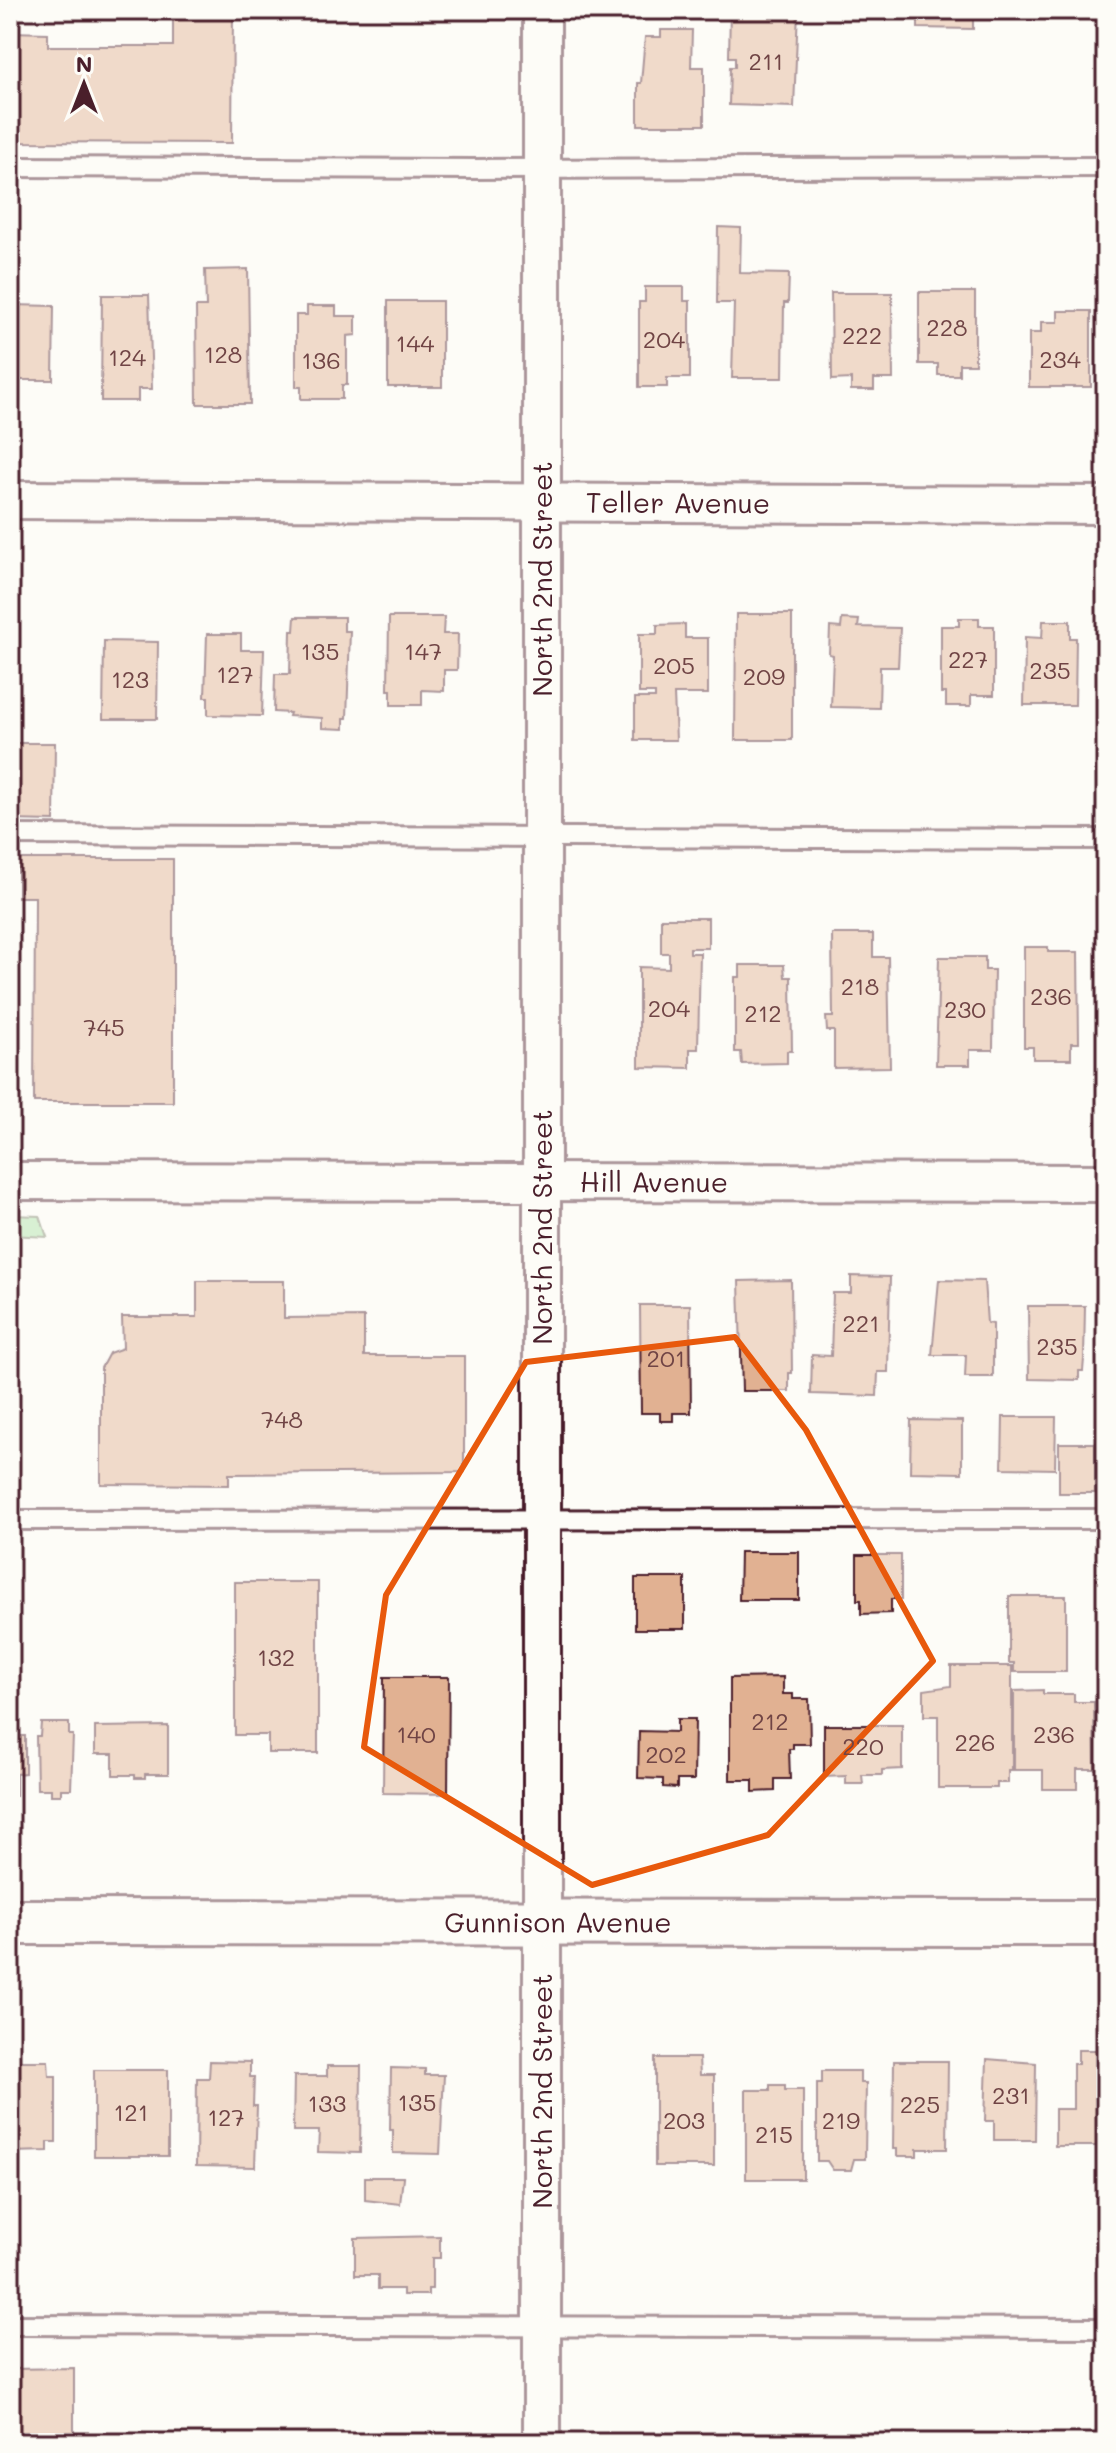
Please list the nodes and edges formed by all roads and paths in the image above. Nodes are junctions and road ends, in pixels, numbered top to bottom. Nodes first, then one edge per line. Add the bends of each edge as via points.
1 (542, 10) edge
2 (10, 167) edge
3 (1106, 167) edge
4 (542, 169) junction
5 (10, 500) edge
6 (542, 501) junction
7 (1106, 505) edge
8 (10, 835) edge
9 (542, 837) junction
10 (1106, 839) edge
11 (10, 1181) edge
12 (542, 1183) junction
13 (1106, 1183) edge
14 (542, 1519) junction
15 (1106, 1519) edge
16 (10, 1520) edge
17 (10, 1922) edge
18 (542, 1922) junction
19 (1106, 1923) edge
20 (10, 2325) edge
21 (542, 2325) junction
22 (1106, 2328) edge
23 (542, 2443) edge

1 - 4 street, North 2nd Street
2 - 4 lane
3 - 4 lane
4 - 6 street, North 2nd Street
5 - 6 street, Teller Avenue
6 - 7 street, Teller Avenue
6 - 9 street, North 2nd Street
8 - 9 lane
9 - 10 lane
9 - 12 street, North 2nd Street
11 - 12 street, Hill Avenue
12 - 13 street, Hill Avenue
12 - 14 street, North 2nd Street
14 - 15 lane
14 - 16 lane
14 - 18 street, North 2nd Street
17 - 18 street, Gunnison Avenue
18 - 19 street, Gunnison Avenue
18 - 21 street, North 2nd Street
20 - 21 lane
21 - 22 lane
21 - 23 street, North 2nd Street

